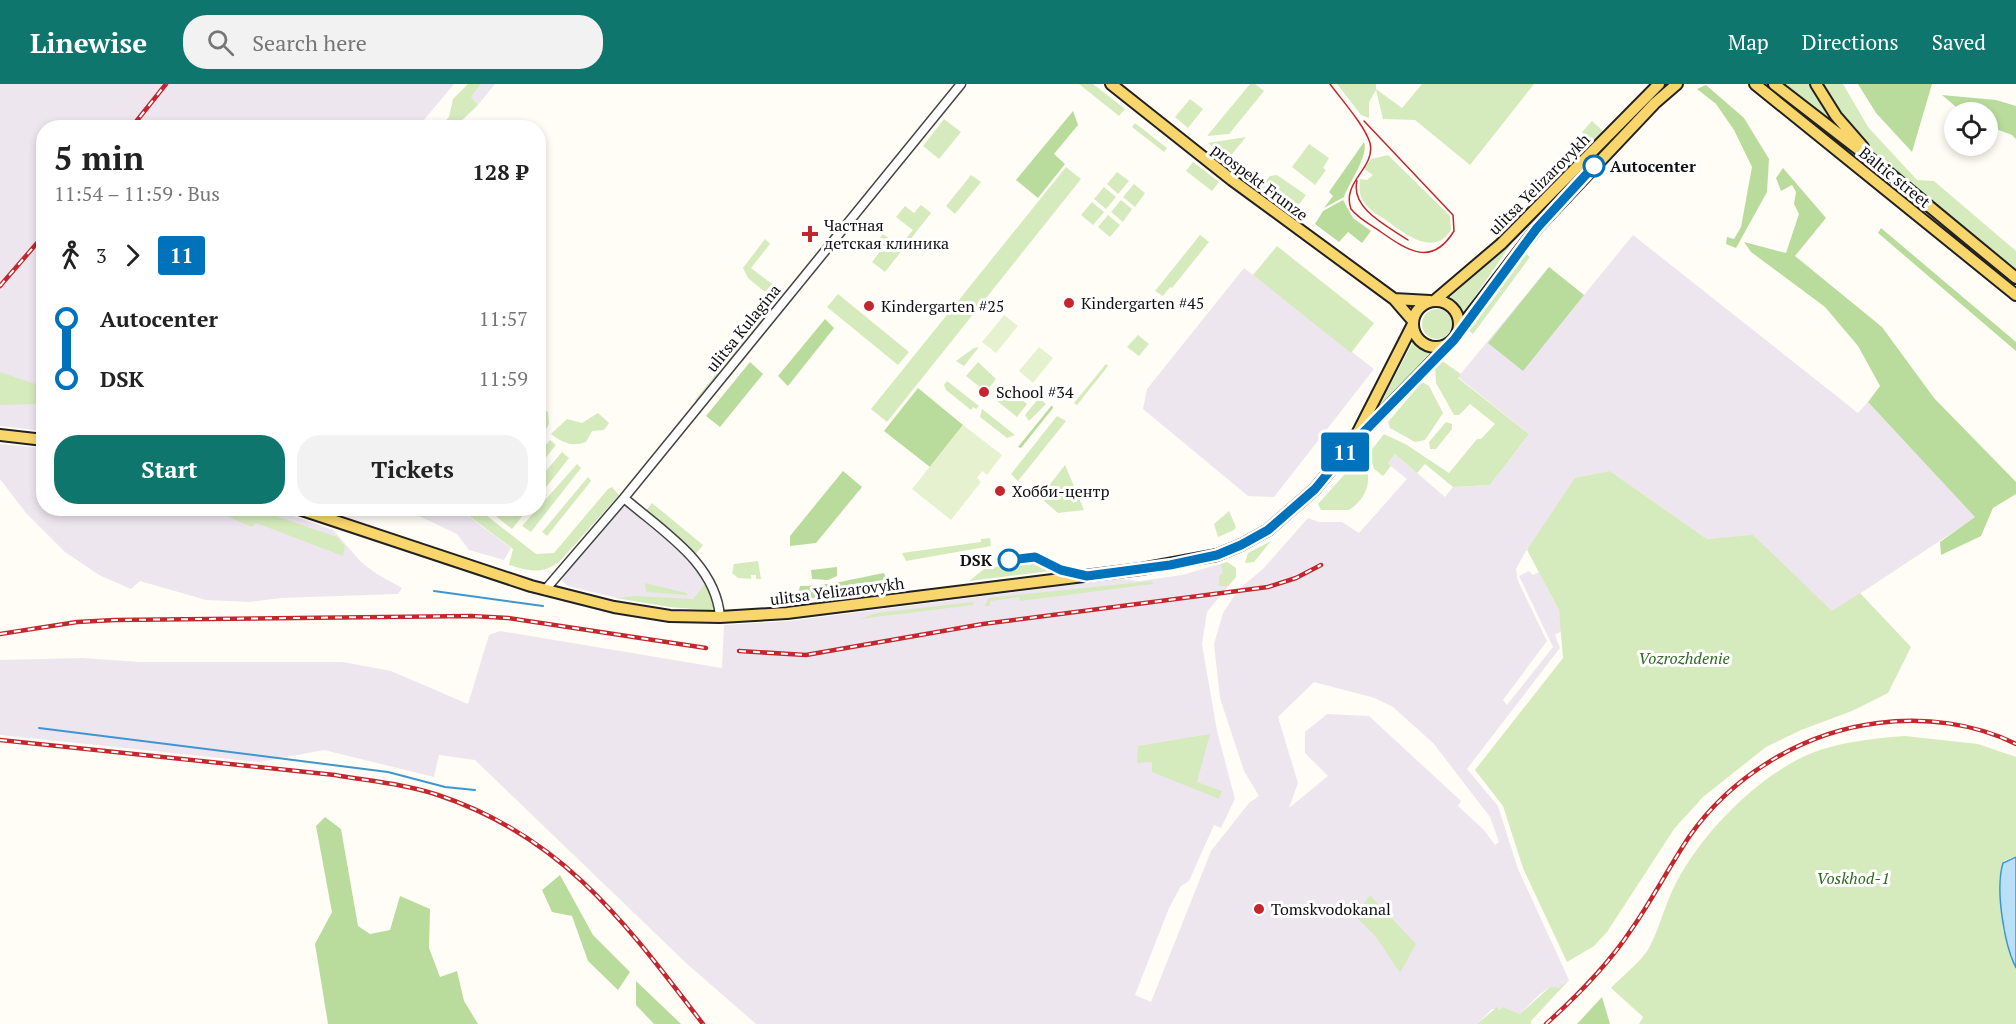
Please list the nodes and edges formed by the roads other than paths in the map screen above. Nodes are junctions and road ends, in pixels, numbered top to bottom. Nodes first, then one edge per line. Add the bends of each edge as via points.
1 (961, 84) edge
2 (1111, 84) edge
3 (1659, 84) edge
4 (1677, 84) edge
5 (1755, 84) edge
6 (1774, 84) edge
7 (1816, 84) edge
8 (1884, 169) junction
9 (2016, 278) edge
10 (2016, 295) edge
11 (1394, 299) junction
12 (1432, 301) junction
13 (1413, 323) junction
14 (1460, 328) junction
15 (1450, 343) junction
16 (0, 435) edge
17 (36, 439) edge
18 (1352, 444) junction
19 (624, 498) junction
20 (320, 516) edge
21 (545, 590) junction
22 (720, 617) junction

1 - 19 street, ulitsa Kulagina
2 - 11 main road, prospekt Frunze via 1232,180
3 - 12 main road, ulitsa Yelizarovykh via 1508,238
4 - 14 main road, ulitsa Yelizarovykh via 1537,228
5 - 10 main road, Baltic street
6 - 8 main road, Baltic street
7 - 8 main road via 1844,126
8 - 9 main road, Baltic street
11 - 12 main road
11 - 13 main road, prospekt Frunze
12 - 13 main road via 1418,309
12 - 14 main road via 1454,309
13 - 15 main road via 1414,332 1423,343 1437,347
13 - 18 main road, ulitsa Yelizarovykh
14 - 15 main road
15 - 18 main road, ulitsa Yelizarovykh
16 - 17 main road
18 - 22 main road, ulitsa Yelizarovykh via 1292,511 1253,539 1217,555 1109,573 787,613
19 - 21 street, ulitsa Kulagina
19 - 22 street via 698,563 713,584
20 - 21 main road, ulitsa Yelizarovykh
21 - 22 main road, ulitsa Yelizarovykh via 670,616

